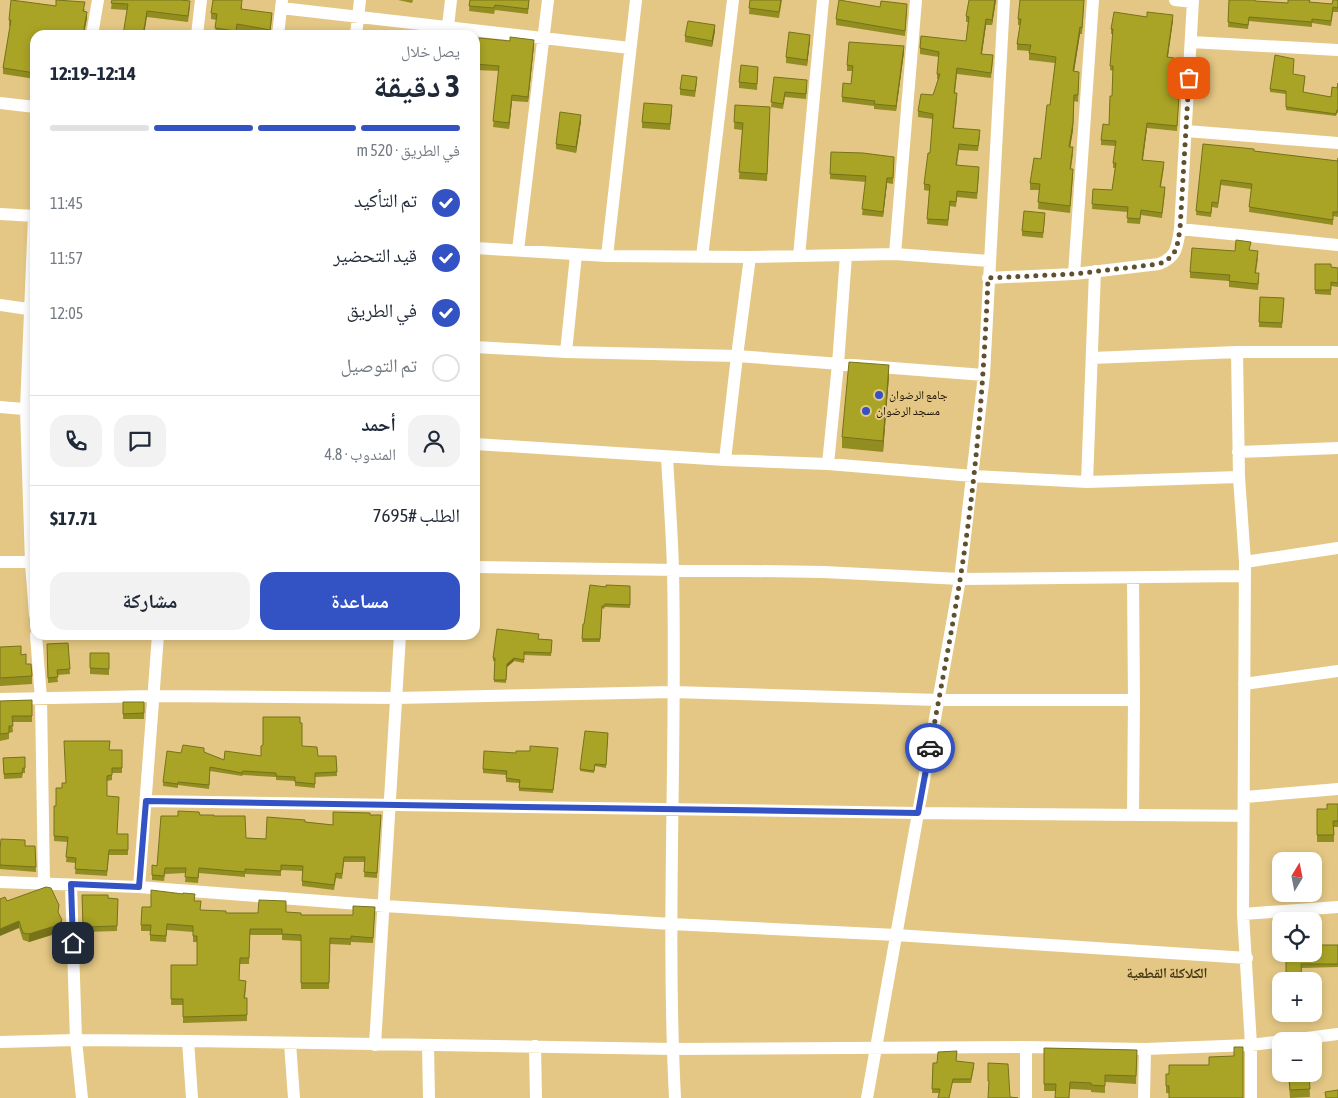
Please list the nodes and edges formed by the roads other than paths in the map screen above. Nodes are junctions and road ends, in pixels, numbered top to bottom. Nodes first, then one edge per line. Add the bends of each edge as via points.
1 (98, 0) edge
2 (201, 0) edge
3 (360, 0) edge
4 (451, 0) edge
5 (548, 0) edge
6 (636, 0) edge
7 (733, 0) edge
8 (823, 0) edge
9 (916, 0) edge
10 (1004, 0) edge
11 (1093, 0) edge
12 (1174, 0) edge
13 (1193, 1) edge
14 (282, 4) edge
15 (358, 16) junction
16 (93, 30) edge
17 (198, 30) edge
18 (279, 30) edge
19 (357, 30) edge
20 (442, 30) edge
21 (448, 30) edge
22 (480, 33) edge
23 (543, 37) junction
24 (1191, 42) junction
25 (630, 48) junction
26 (1338, 50) edge
27 (0, 103) edge
28 (30, 106) edge
29 (1186, 131) junction
30 (1338, 143) edge
31 (0, 214) edge
32 (30, 216) edge
33 (1180, 229) junction
34 (1338, 245) edge
35 (480, 248) edge
36 (518, 250) junction
37 (576, 254) junction
38 (895, 254) junction
39 (846, 255) junction
40 (607, 256) junction
41 (799, 256) junction
42 (702, 257) junction
43 (750, 257) junction
44 (989, 261) junction
45 (1095, 271) junction
46 (1074, 274) junction
47 (988, 278) junction
48 (0, 305) edge
49 (30, 310) edge
50 (480, 348) edge
51 (566, 352) junction
52 (1237, 352) junction
53 (1338, 352) edge
54 (737, 356) junction
55 (1092, 358) junction
56 (838, 364) junction
57 (984, 375) junction
58 (0, 407) edge
59 (30, 410) edge
60 (480, 444) edge
61 (1338, 448) edge
62 (1238, 452) junction
63 (667, 457) junction
64 (725, 460) junction
65 (828, 464) junction
66 (973, 476) junction
67 (1239, 477) junction
68 (1087, 482) junction
69 (1338, 548) edge
70 (0, 562) edge
71 (1245, 562) junction
72 (30, 563) edge
73 (480, 568) edge
74 (673, 569) junction
75 (1244, 576) junction
76 (960, 578) junction
77 (1133, 578) junction
78 (36, 640) edge
79 (158, 640) edge
80 (400, 640) edge
81 (1338, 671) edge
82 (1244, 684) junction
83 (673, 692) junction
84 (154, 696) junction
85 (396, 698) junction
86 (0, 699) edge
87 (41, 699) junction
88 (939, 700) junction
89 (1134, 700) junction
90 (1338, 789) edge
91 (1245, 797) junction
92 (146, 801) junction
93 (389, 806) junction
94 (672, 809) junction
95 (918, 813) junction
96 (1133, 814) junction
97 (1244, 816) junction
98 (0, 882) edge
99 (44, 883) junction
100 (71, 884) junction
101 (139, 887) junction
102 (385, 906) junction
103 (1338, 907) edge
104 (1243, 914) junction
105 (671, 924) junction
106 (896, 935) junction
107 (1247, 958) junction
108 (1338, 1034) edge
109 (76, 1040) junction
110 (188, 1041) junction
111 (0, 1042) edge
112 (290, 1043) junction
113 (375, 1045) junction
114 (1251, 1045) junction
115 (428, 1046) junction
116 (535, 1046) junction
117 (1026, 1047) junction
118 (876, 1048) junction
119 (672, 1049) junction
120 (1144, 1049) junction
121 (82, 1098) edge
122 (192, 1098) edge
123 (294, 1098) edge
124 (429, 1098) edge
125 (536, 1098) edge
126 (675, 1098) edge
127 (866, 1098) edge
128 (1026, 1098) edge
129 (1144, 1098) edge
130 (1251, 1098) edge

1 - 16 street
2 - 17 street
3 - 15 street
4 - 21 street
5 - 23 street
6 - 25 street
7 - 42 street
8 - 41 street
9 - 38 street
10 - 44 street
11 - 46 street
12 - 13 street
13 - 24 street
14 - 15 street
14 - 18 street
15 - 19 street
15 - 20 street
22 - 23 street
23 - 25 street
23 - 36 street
24 - 26 street
24 - 29 street
25 - 40 street
27 - 28 street
29 - 30 street
29 - 33 street
31 - 32 street
33 - 34 street
33 - 45 street via 1176,250 1170,260
35 - 36 street
36 - 37 street
37 - 40 street
37 - 51 street
38 - 39 street
38 - 44 street
39 - 41 street
39 - 56 street
40 - 42 street
41 - 43 street
42 - 43 street
43 - 54 street
44 - 47 street
45 - 46 street
45 - 55 street
46 - 47 street
47 - 57 street
48 - 49 street
50 - 51 street
51 - 54 street
52 - 53 street
52 - 55 street
52 - 62 street
54 - 56 street
54 - 64 street
55 - 68 street
56 - 57 street
56 - 65 street
57 - 66 street
58 - 59 street
60 - 63 street
61 - 62 street
62 - 67 street
63 - 64 street
63 - 74 street
64 - 65 street
65 - 66 street
66 - 68 street
66 - 76 street
67 - 68 street
67 - 71 street
69 - 71 street
70 - 72 street
71 - 75 street
73 - 74 street
74 - 76 street
74 - 83 street
75 - 77 street
75 - 82 street
76 - 77 street
76 - 88 street
77 - 89 street
78 - 87 street
79 - 84 street
80 - 85 street
81 - 82 street
82 - 91 street
83 - 85 street
83 - 88 street
83 - 94 street
84 - 85 street
84 - 87 street
84 - 92 street
85 - 93 street
86 - 87 street
87 - 99 street
88 - 89 street
88 - 95 street
89 - 96 street
90 - 91 street
91 - 97 street
92 - 93 street
92 - 101 street
93 - 94 street
93 - 102 street
94 - 95 street
94 - 105 street
95 - 96 street
95 - 106 street
96 - 97 street
97 - 104 street
98 - 99 street
99 - 100 street
100 - 101 street
100 - 109 street
101 - 102 street
102 - 105 street
102 - 113 street
103 - 104 street
104 - 107 street
105 - 106 street
105 - 119 street
106 - 107 street
106 - 118 street
107 - 114 street
108 - 114 street
109 - 110 street
109 - 111 street
109 - 121 street
110 - 112 street
110 - 122 street
112 - 113 street
112 - 123 street
113 - 115 street
114 - 120 street
114 - 130 street
115 - 116 street
115 - 124 street
116 - 119 street
116 - 125 street
117 - 118 street
117 - 120 street
117 - 128 street
118 - 119 street
118 - 127 street
119 - 126 street
120 - 129 street

